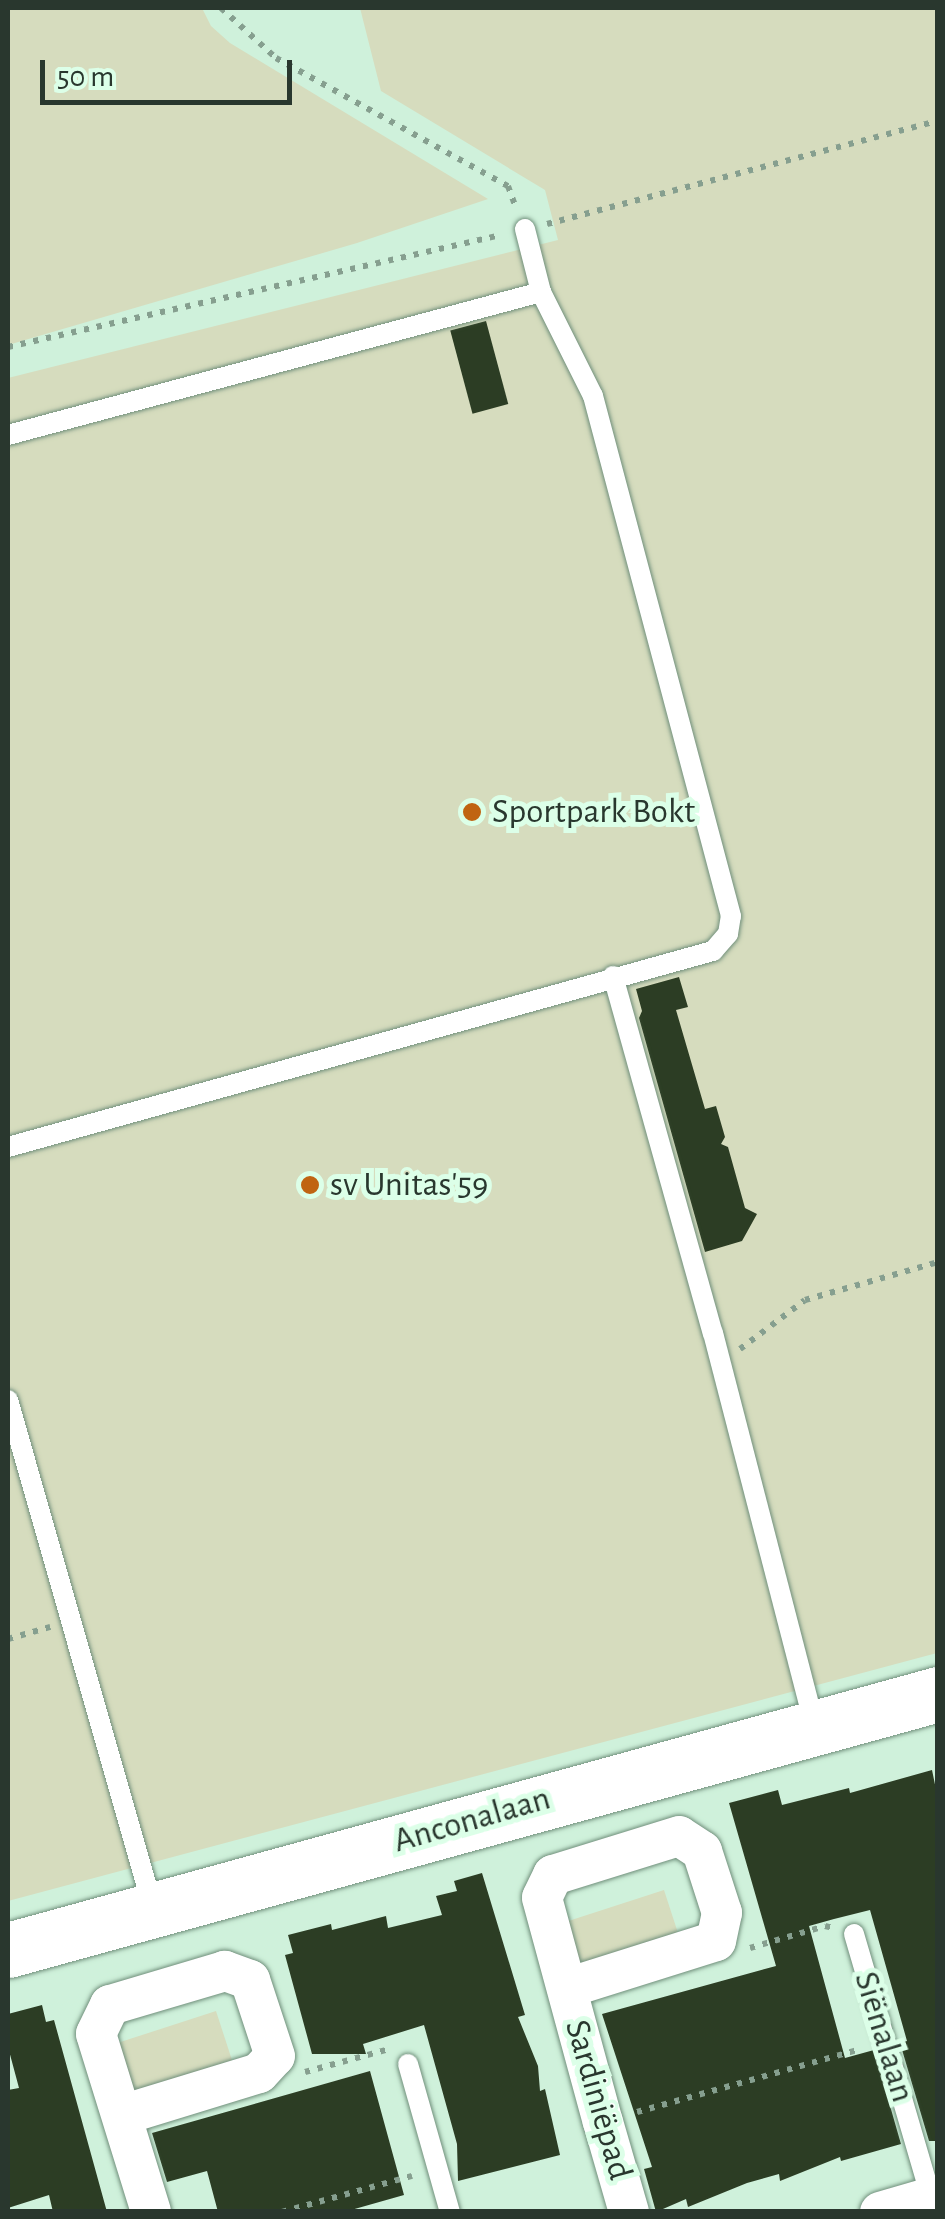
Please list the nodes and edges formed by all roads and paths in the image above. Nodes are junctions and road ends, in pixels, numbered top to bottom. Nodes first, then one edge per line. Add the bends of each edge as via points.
1 (221, 8) edge
2 (938, 121) edge
3 (524, 230) junction
4 (542, 292) junction
5 (8, 347) edge
6 (8, 435) edge
7 (614, 976) junction
8 (8, 1147) edge
9 (938, 1262) edge
10 (721, 1363) junction
11 (8, 1400) edge
12 (72, 1621) junction
13 (8, 1639) edge
14 (938, 1694) edge
15 (814, 1728) junction
16 (153, 1910) junction
17 (854, 1934) joint
18 (716, 1941) junction
19 (8, 1950) edge
20 (567, 1988) junction
21 (886, 2042) junction
22 (275, 2056) junction
23 (408, 2064) joint
24 (122, 2116) junction
25 (603, 2122) junction
26 (438, 2168) junction
27 (934, 2196) edge
28 (150, 2212) edge
29 (282, 2212) edge
30 (450, 2212) edge
31 (630, 2212) edge
32 (880, 2212) edge

1 - 3 path via 276,58 508,186
2 - 3 path
3 - 4 lane
3 - 5 path
4 - 6 lane
4 - 7 lane via 593,396 731,916 728,934 713,951
7 - 8 lane
7 - 10 lane
9 - 10 path via 805,1300
10 - 15 lane
11 - 12 lane
12 - 13 path
12 - 16 lane
14 - 15 street, Anconalaan
15 - 16 street, Anconalaan
16 - 19 street, Anconalaan
17 - 18 path via 826,1926 736,1952
17 - 21 lane, Siënalaan
18 - 20 street, Sardiniëpad
18 - 20 street, Sardiniëpad via 722,1913 702,1851 680,1836 553,1875 542,1898
20 - 25 street, Sardiniëpad
21 - 25 path
21 - 27 lane, Siënalaan
22 - 23 path via 303,2072 392,2048
22 - 24 street via 259,2073
22 - 24 street via 250,1980 225,1970 110,2006 96,2034
23 - 26 lane
24 - 28 street
25 - 31 street, Sardiniëpad
26 - 29 path
26 - 30 lane
27 - 32 street, Siënalaan

